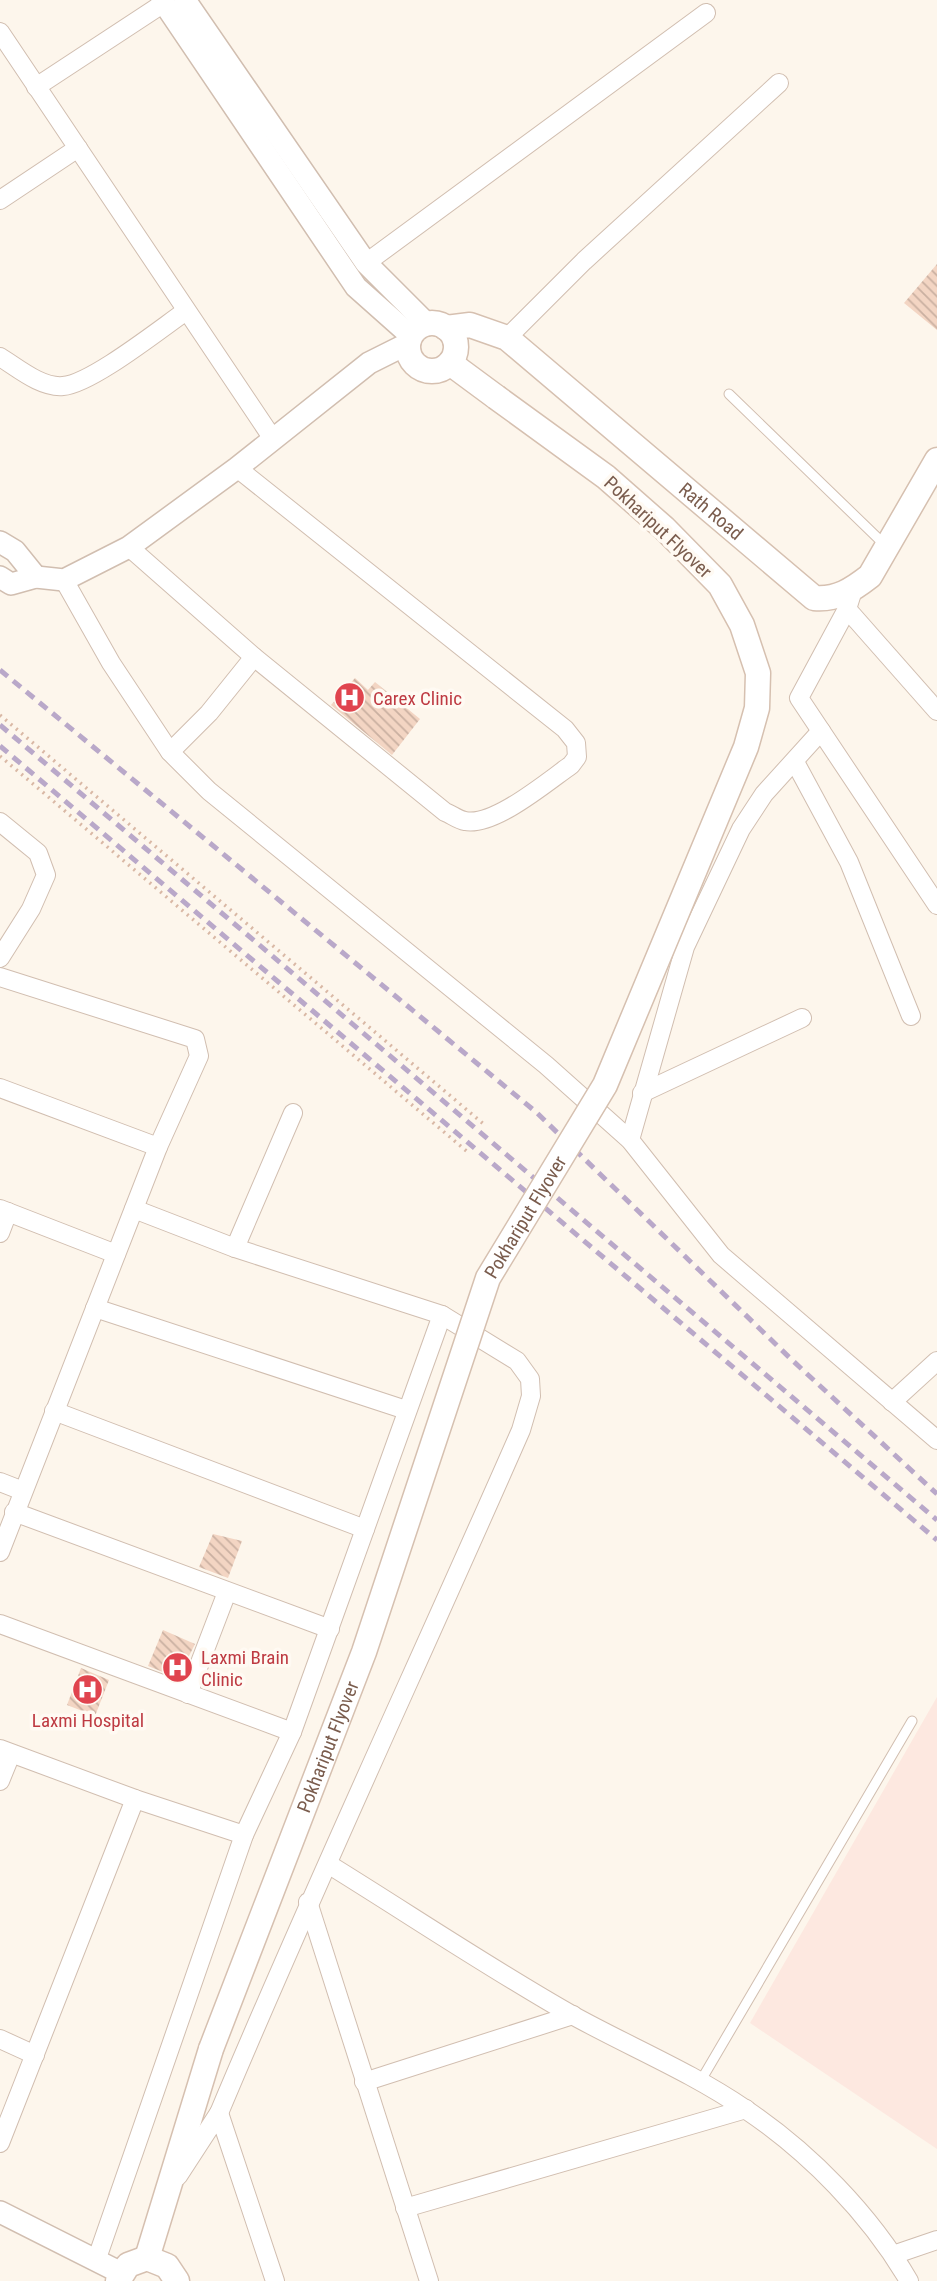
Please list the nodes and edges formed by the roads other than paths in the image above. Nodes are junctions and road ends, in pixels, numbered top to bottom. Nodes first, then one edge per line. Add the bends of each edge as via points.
1 (185, 0) edge
2 (163, 1) edge
3 (706, 13) dead end
4 (0, 32) edge
5 (779, 83) dead end
6 (36, 87) junction
7 (78, 148) junction
8 (0, 200) edge
9 (366, 263) junction
10 (186, 311) junction
11 (422, 333) junction
12 (507, 338) junction
13 (0, 357) edge
14 (450, 363) junction
15 (729, 394) dead end
16 (273, 439) junction
17 (937, 460) edge
18 (237, 468) junction
19 (0, 542) edge
20 (129, 547) junction
21 (887, 547) junction
22 (0, 576) edge
23 (36, 577) junction
24 (64, 580) junction
25 (850, 600) junction
26 (254, 657) junction
27 (937, 711) edge
28 (821, 731) junction
29 (170, 752) junction
30 (795, 762) junction
31 (0, 822) edge
32 (937, 905) edge
33 (0, 958) edge
34 (0, 977) edge
35 (911, 1016) dead end
36 (802, 1018) dead end
37 (0, 1088) edge
38 (642, 1093) junction
39 (293, 1112) dead end
40 (630, 1140) junction
41 (158, 1147) junction
42 (134, 1209) junction
43 (4, 1211) edge
44 (0, 1233) edge
45 (235, 1248) junction
46 (116, 1254) junction
47 (95, 1308) junction
48 (442, 1315) junction
49 (937, 1361) edge
50 (892, 1402) junction
51 (406, 1410) junction
52 (54, 1411) junction
53 (937, 1440) edge
54 (0, 1482) edge
55 (23, 1491) junction
56 (14, 1512) junction
57 (365, 1529) junction
58 (0, 1552) edge
59 (227, 1592) junction
60 (0, 1624) edge
61 (330, 1629) junction
62 (188, 1694) junction
63 (912, 1721) dead end
64 (292, 1732) junction
65 (6, 1751) edge
66 (0, 1782) edge
67 (135, 1799) junction
68 (244, 1835) junction
69 (328, 1864) junction
70 (308, 1902) junction
71 (573, 2015) junction
72 (0, 2039) edge
73 (35, 2055) junction
74 (363, 2082) junction
75 (700, 2082) junction
76 (746, 2109) junction
77 (219, 2113) junction
78 (0, 2143) edge
79 (167, 2193) junction
80 (405, 2208) junction
81 (0, 2212) edge
82 (937, 2240) edge
83 (893, 2255) junction
84 (147, 2258) junction
85 (96, 2261) junction
86 (119, 2277) edge
87 (177, 2281) edge
88 (275, 2281) edge
89 (429, 2281) edge
90 (909, 2281) edge

1 - 9 street
2 - 6 street
2 - 11 street via 356,287 377,307
3 - 9 street
4 - 6 street
5 - 12 street via 584,261
6 - 7 street
7 - 8 street
7 - 10 street
9 - 11 street
10 - 13 street via 83,381 62,386 41,381
10 - 16 street
11 - 12 main road, Rath Road via 470,325
11 - 14 main road via 455,341
11 - 14 main road via 411,360 423,370 438,371
11 - 16 street via 369,363
12 - 25 main road, Rath Road via 814,598
14 - 79 main road, Pokhariput Flyover, bridge via 606,477 720,585 742,625 758,673 757,708 746,747 605,1086 488,1278 364,1652 211,2049
15 - 21 lane
16 - 18 street
17 - 21 main road
18 - 20 street
18 - 26 street via 565,730 576,743 577,757 508,808 485,819 466,821 445,812
19 - 23 street via 15,551
20 - 24 street
20 - 26 street
21 - 25 main road
22 - 23 street via 10,584
23 - 24 street
24 - 29 street via 111,663
25 - 27 street
25 - 28 street via 799,698
26 - 29 street
28 - 30 street
28 - 32 street
29 - 40 street via 209,791 546,1065
30 - 35 street via 849,862
30 - 38 street via 764,794 741,830 685,947
31 - 33 street via 38,853 46,875
34 - 41 street via 195,1039 199,1056
36 - 38 street
37 - 41 street
38 - 40 street
39 - 45 street
40 - 50 street via 721,1255
41 - 42 street
42 - 45 street
42 - 46 street
43 - 44 street
43 - 46 street
45 - 48 street
46 - 47 street
47 - 51 street
47 - 52 street
48 - 51 street
48 - 69 street via 517,1361 530,1379 531,1396 516,1443
49 - 50 street
50 - 53 street
51 - 57 street
52 - 55 street
52 - 57 street
54 - 55 street
55 - 56 street
56 - 58 street
56 - 59 street
57 - 61 street
59 - 61 street
59 - 62 street
60 - 62 street
61 - 64 street
62 - 64 street
63 - 75 lane
64 - 68 street
65 - 66 street
65 - 67 street
67 - 68 street
67 - 73 street
68 - 85 street
69 - 70 street
69 - 71 street
70 - 74 street
70 - 77 street
71 - 74 street
71 - 75 street
72 - 73 street
73 - 78 street
74 - 80 street
75 - 76 street
76 - 80 street
76 - 83 street via 837,2185
77 - 79 street
77 - 88 street
79 - 84 main road, Pokhariput Flyover
80 - 89 street
81 - 85 street
82 - 83 street
83 - 90 street
84 - 86 main road via 137,2260
84 - 87 main road via 167,2266
85 - 86 street

